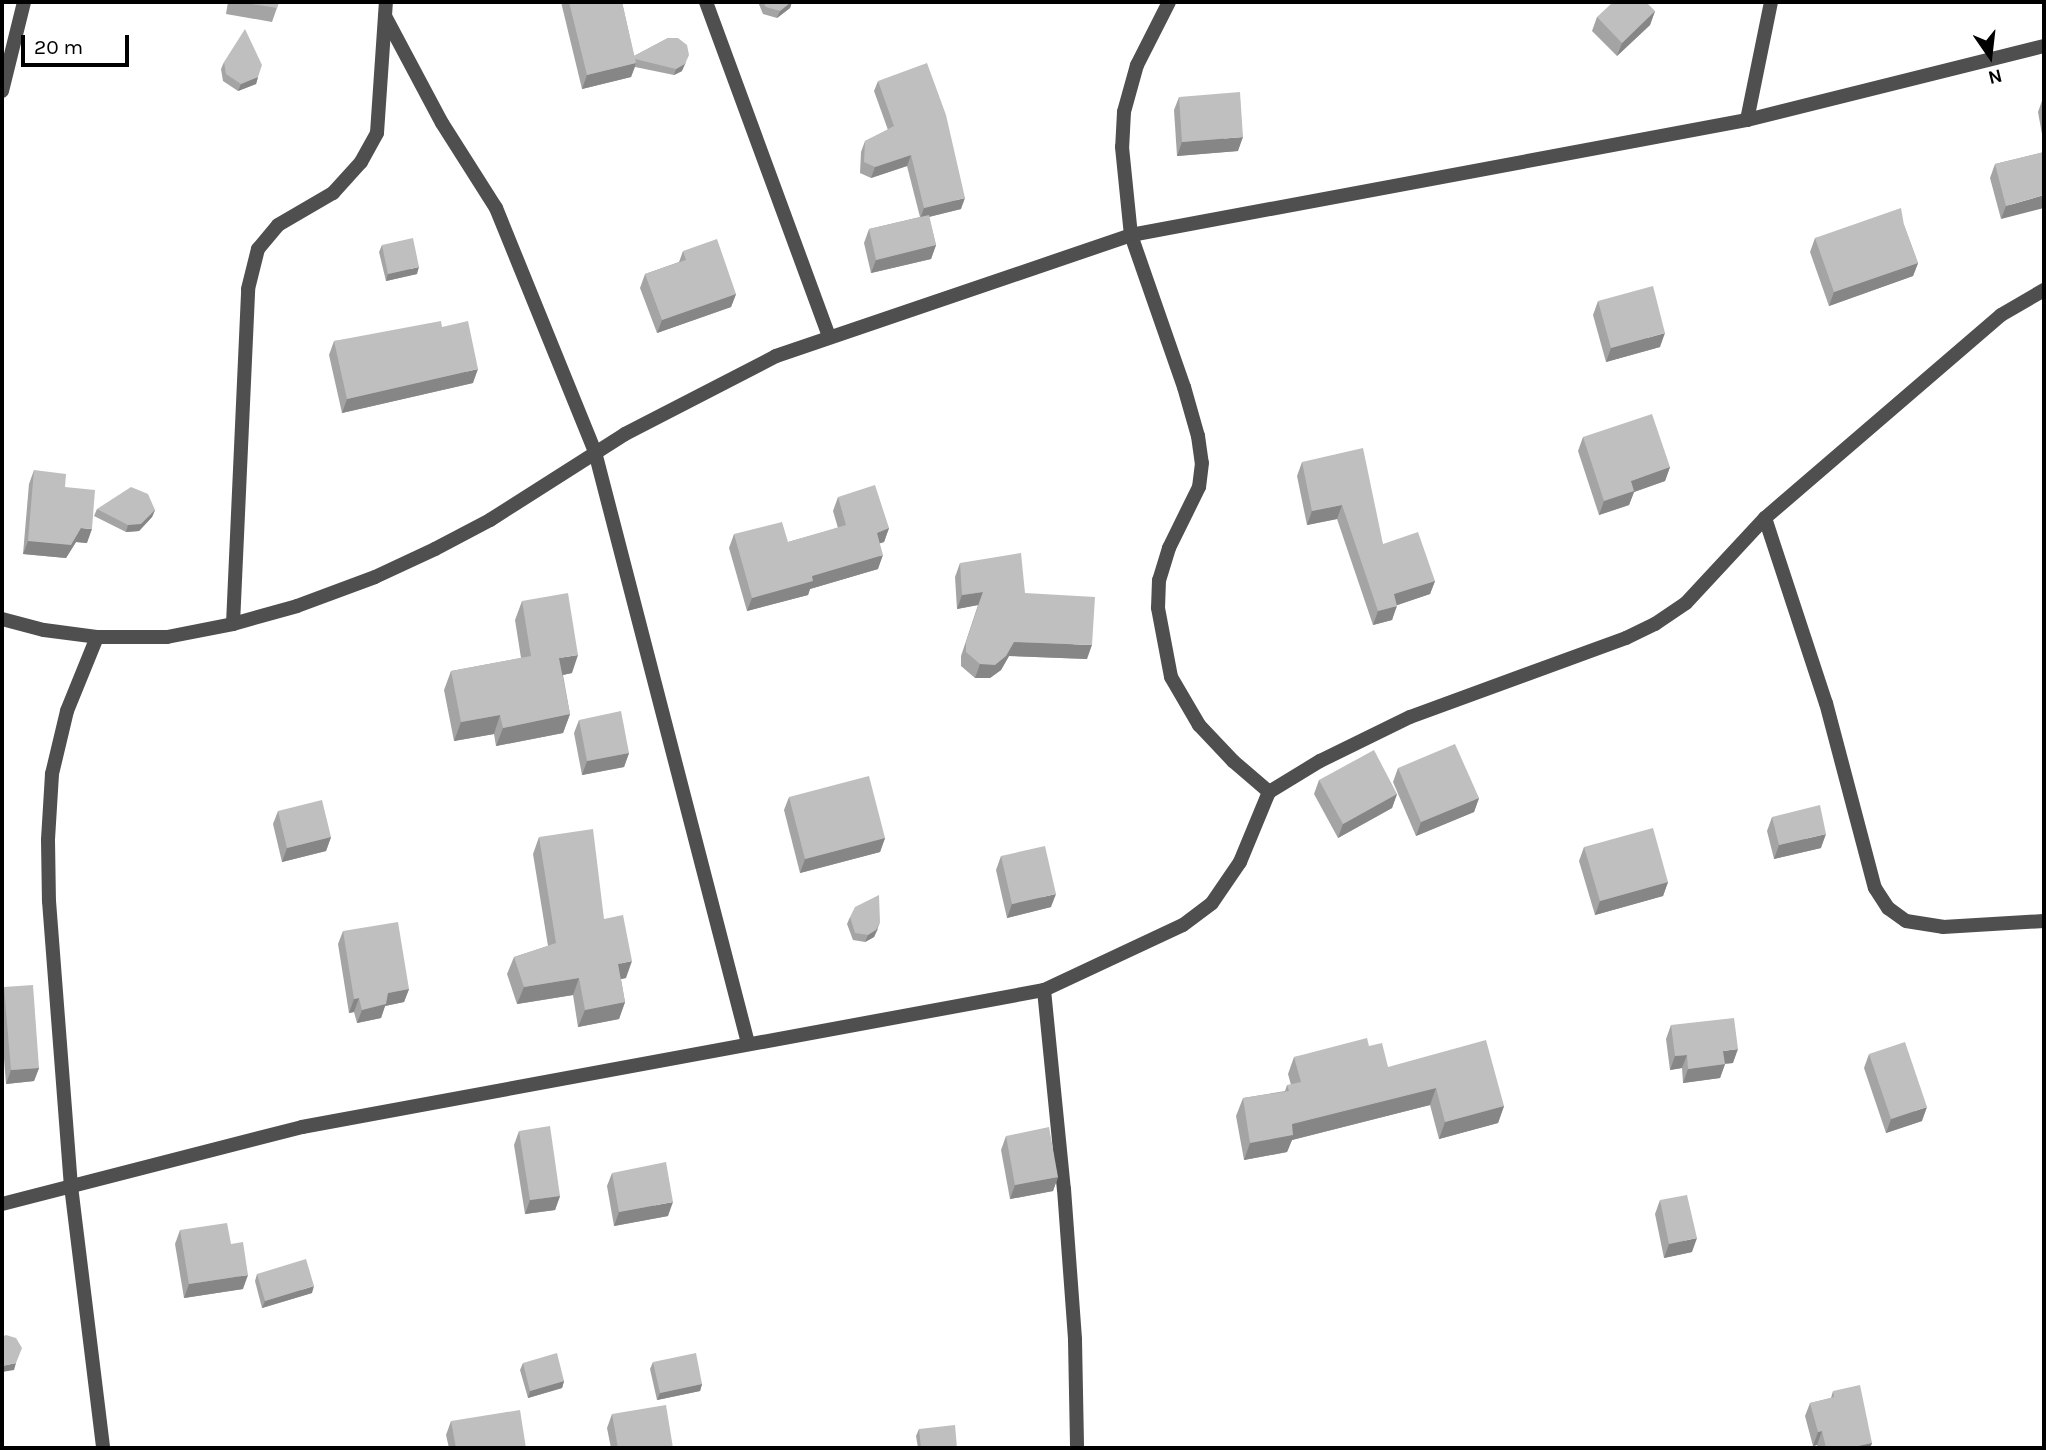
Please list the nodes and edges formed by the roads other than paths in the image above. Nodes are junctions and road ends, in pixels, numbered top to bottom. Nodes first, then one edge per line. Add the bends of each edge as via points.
1 (24, 2) edge
2 (706, 2) edge
3 (1170, 2) edge
4 (1771, 2) edge
5 (386, 9) edge
6 (2044, 46) edge
7 (2, 91) edge
8 (1747, 120) junction
9 (1131, 235) junction
10 (2044, 290) edge
11 (829, 336) junction
12 (595, 452) junction
13 (1765, 517) junction
14 (2, 619) edge
15 (233, 624) junction
16 (97, 637) junction
17 (1269, 792) junction
18 (2044, 921) edge
19 (1044, 990) junction
20 (748, 1043) junction
21 (71, 1186) junction
22 (2, 1204) edge
23 (103, 1448) edge
24 (1077, 1448) edge

1 - 7 street
2 - 11 street
3 - 9 street via 1137,65 1124,112 1123,175
4 - 8 street
5 - 12 street via 442,123 496,208
5 - 15 street via 377,133 361,162 333,193 278,225 258,249 248,289
6 - 8 street
8 - 9 street
9 - 11 street
9 - 17 street via 1184,387 1202,463 1199,488 1169,548 1159,580 1158,608 1171,677 1199,725
10 - 13 street via 2001,315
11 - 12 street via 740,374
12 - 15 street via 490,520 435,549 362,582
12 - 20 street
13 - 17 street via 1686,603 1655,624 1410,717
13 - 18 street via 1826,702 1875,888 1888,908 1906,921 1943,927
14 - 16 street
15 - 16 street via 167,637
16 - 21 street via 67,711 52,774 48,840
17 - 19 street via 1240,862 1212,903 1183,925
19 - 20 street
19 - 24 street via 1065,1188
20 - 21 street via 302,1127
21 - 22 street
21 - 23 street

